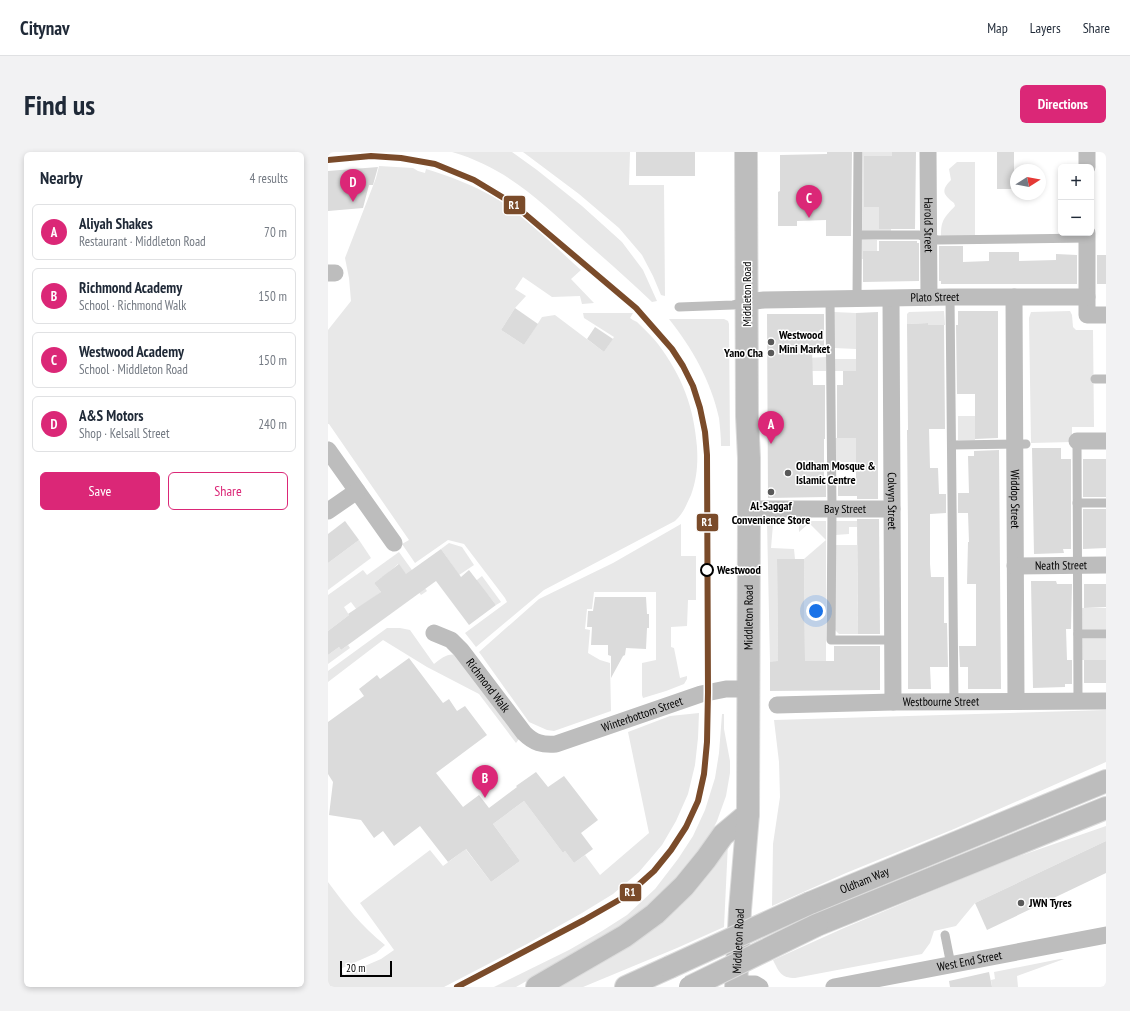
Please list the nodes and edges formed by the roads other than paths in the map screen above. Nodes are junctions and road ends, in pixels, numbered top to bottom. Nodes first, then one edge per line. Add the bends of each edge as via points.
1 (746, 152) edge
2 (858, 152) edge
3 (928, 152) edge
4 (1087, 152) edge
5 (1087, 164) edge
6 (858, 235) junction
7 (1058, 236) edge
8 (1087, 236) edge
9 (928, 238) junction
10 (950, 297) junction
11 (1014, 297) junction
12 (1087, 297) junction
13 (929, 298) junction
14 (830, 299) junction
15 (857, 299) junction
16 (891, 299) junction
17 (747, 302) junction
18 (679, 307) dead end
19 (1106, 315) edge
20 (1095, 379) dead end
21 (1106, 379) edge
22 (1077, 441) joint
23 (1106, 441) edge
24 (1021, 444) junction
25 (952, 445) junction
26 (328, 450) edge
27 (357, 491) junction
28 (1077, 503) junction
29 (1106, 503) edge
30 (749, 509) junction
31 (832, 509) junction
32 (892, 509) junction
33 (328, 511) edge
34 (394, 543) dead end
35 (1077, 565) junction
36 (1106, 565) edge
37 (1015, 566) junction
38 (434, 633) dead end
39 (1078, 634) junction
40 (1106, 634) edge
41 (893, 640) junction
42 (749, 689) junction
43 (1078, 700) junction
44 (1016, 701) junction
45 (1106, 701) edge
46 (893, 702) junction
47 (954, 702) junction
48 (777, 705) dead end
49 (538, 743) joint
50 (1106, 781) edge
51 (1106, 808) edge
52 (748, 814) junction
53 (945, 935) dead end
54 (1106, 935) edge
55 (951, 965) junction
56 (736, 986) edge
57 (537, 987) edge
58 (626, 987) edge
59 (690, 987) edge
60 (760, 987) edge
61 (834, 987) edge

1 - 17 main road, Middleton Road
2 - 6 lane
3 - 9 street, Harold Street
4 - 5 street
6 - 9 lane via 919,235
6 - 15 lane
7 - 9 lane via 938,240
8 - 12 street
9 - 13 street, Harold Street
10 - 11 street, Plato Street
10 - 13 street, Plato Street
10 - 25 lane
11 - 12 street, Plato Street
11 - 24 street, Widdop Street
12 - 19 street via 1087,315
13 - 16 street, Plato Street
14 - 15 street, Plato Street
14 - 17 street, Plato Street
14 - 31 lane
15 - 16 street, Plato Street
16 - 32 street, Colwyn Street
17 - 18 lane
17 - 30 main road, Middleton Road
20 - 21 lane
22 - 23 street
22 - 28 lane
24 - 25 lane
24 - 37 street, Widdop Street
25 - 47 lane
26 - 27 street
27 - 33 street
27 - 34 street
28 - 29 lane
28 - 35 lane
30 - 31 street, Bay Street
30 - 42 main road, Middleton Road
31 - 32 street, Bay Street
31 - 41 lane via 831,640
32 - 41 street, Colwyn Street
35 - 36 street, Neath Street
35 - 37 street, Neath Street
35 - 39 lane
37 - 44 street, Widdop Street
38 - 49 street, Richmond Walk via 451,640 461,650 524,733
39 - 40 lane
39 - 43 lane
41 - 46 street, Colwyn Street
42 - 49 street, Winterbottom Street via 726,689 701,694 556,744
42 - 52 main road, Middleton Road
43 - 44 street, Westbourne Street
43 - 45 street, Westbourne Street
44 - 47 street, Westbourne Street
46 - 47 street, Westbourne Street
46 - 48 street, Westbourne Street
50 - 58 main road, Oldham Way, bridge via 810,903
51 - 59 main road, Oldham Way, bridge via 817,925
52 - 56 main road, Middleton Road
52 - 57 main road via 723,834 684,886 655,914 625,936
53 - 55 lane
54 - 55 street, West End Street
55 - 61 street, West End Street
56 - 60 street via 755,984

